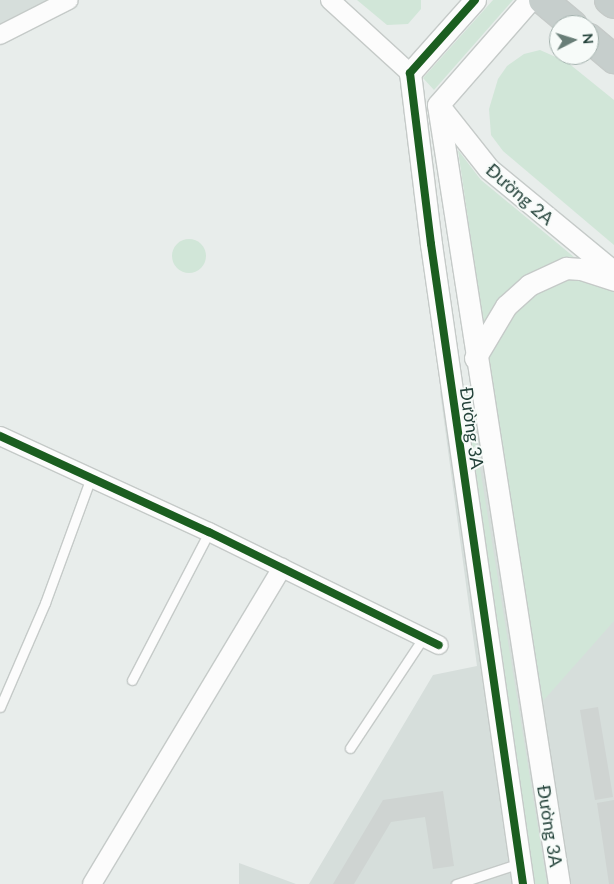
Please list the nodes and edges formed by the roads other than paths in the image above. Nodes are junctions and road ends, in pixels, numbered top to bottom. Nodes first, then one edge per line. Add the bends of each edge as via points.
1 (69, 0) edge
2 (330, 0) edge
3 (476, 0) edge
4 (530, 0) edge
5 (543, 0) edge
6 (609, 0) edge
7 (614, 4) edge
8 (561, 15) edge
9 (0, 35) edge
10 (599, 46) edge
11 (614, 59) edge
12 (410, 73) junction
13 (438, 105) junction
14 (614, 272) edge
15 (614, 280) edge
16 (475, 358) junction
17 (0, 436) edge
18 (91, 477) junction
19 (209, 532) junction
20 (282, 568) junction
21 (423, 638) junction
22 (439, 645) dead end
23 (132, 680) dead end
24 (0, 707) edge
25 (350, 748) dead end
26 (520, 863) junction
27 (92, 884) edge
28 (456, 884) edge
29 (523, 884) edge
30 (559, 884) edge

1 - 9 street
2 - 12 street
3 - 12 street
4 - 13 street
5 - 8 highway
6 - 7 highway
10 - 11 highway
12 - 13 street, Đường 2A
12 - 26 street, Đường 3A via 431,244
13 - 14 street, Đường 2A via 490,169
13 - 16 street, Đường 3A
15 - 16 street via 581,269 566,268 529,285 506,306
16 - 30 street, Đường 3A
17 - 18 street
18 - 19 street
18 - 24 lane via 44,603
19 - 20 street
19 - 23 lane
20 - 21 street
20 - 27 street
21 - 22 street
21 - 25 lane
26 - 28 lane
26 - 29 street, Đường 3A

